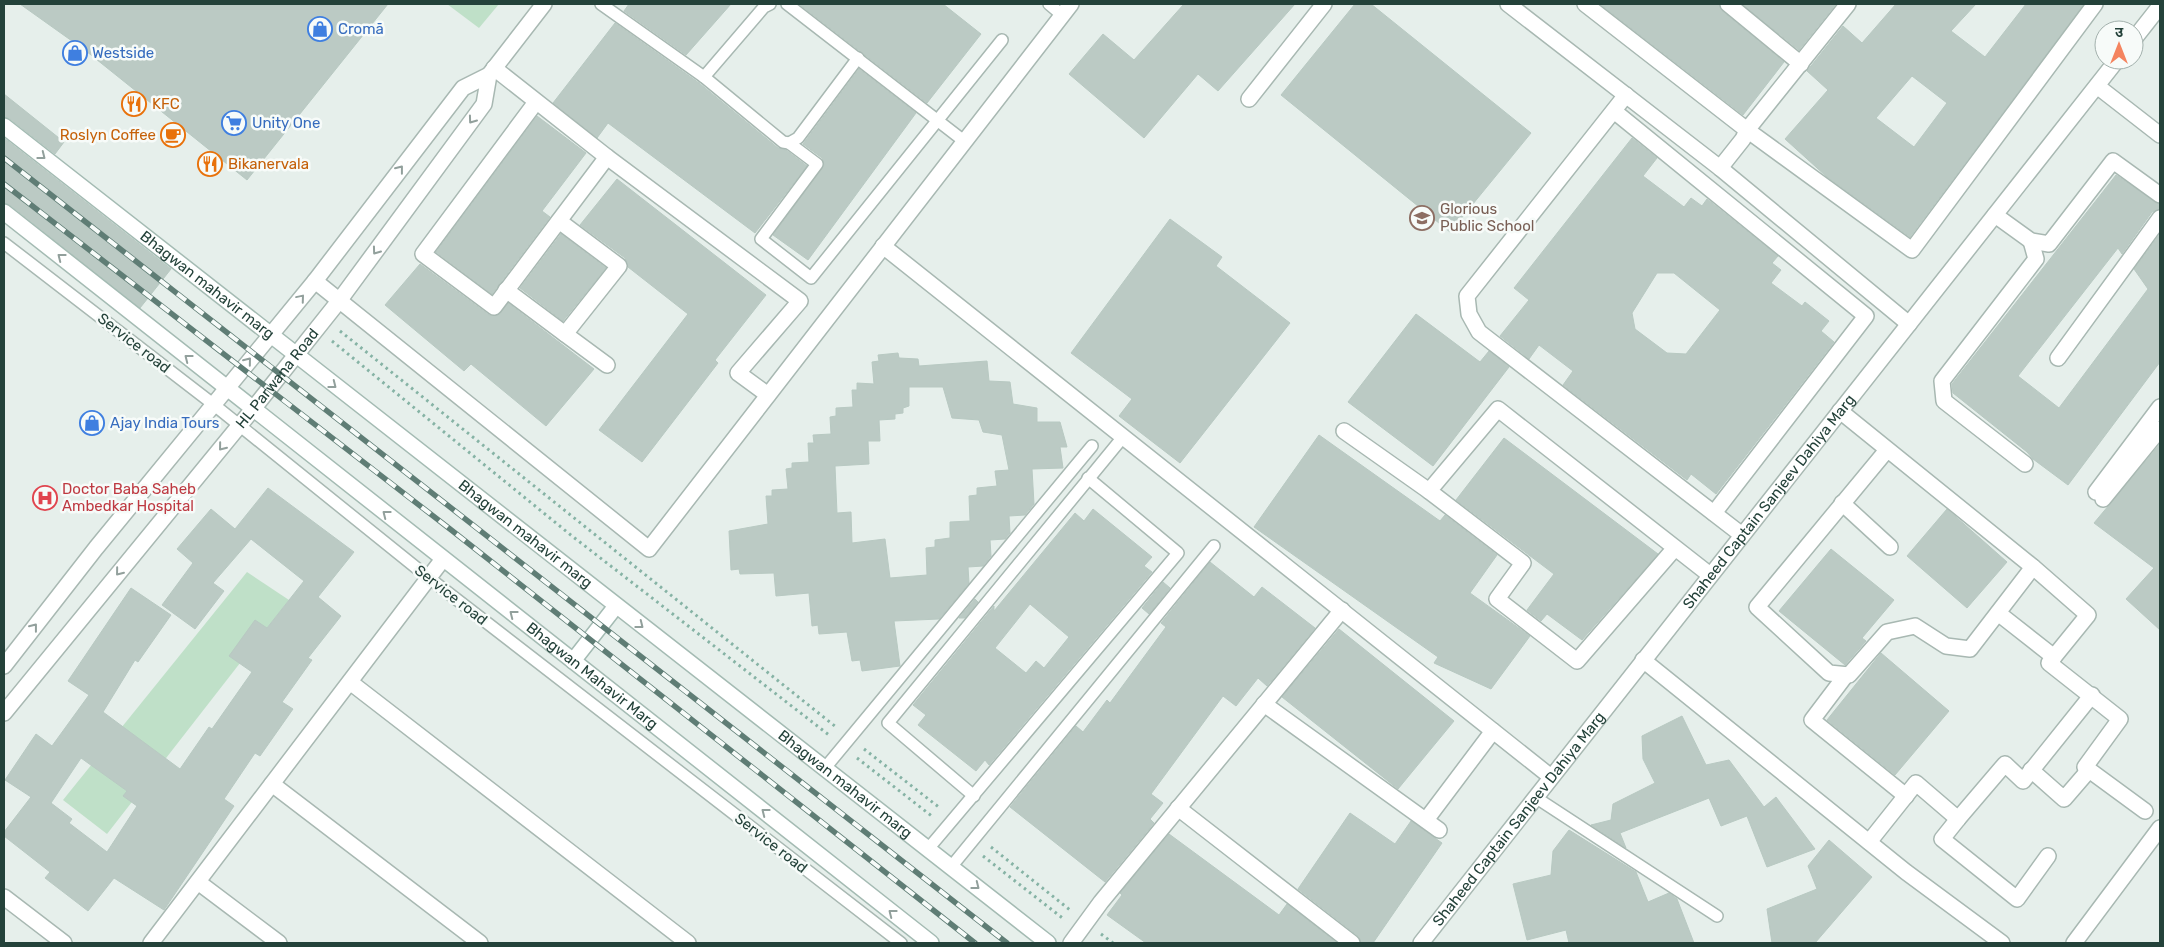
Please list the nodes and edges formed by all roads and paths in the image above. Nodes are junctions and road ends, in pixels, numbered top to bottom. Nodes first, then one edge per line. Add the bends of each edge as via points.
1 (544, 4) edge
2 (601, 4) edge
3 (770, 4) edge
4 (788, 4) edge
5 (1049, 4) edge
6 (1324, 4) edge
7 (1508, 4) edge
8 (1585, 4) edge
9 (1728, 4) edge
10 (1848, 4) edge
11 (2095, 4) edge
12 (2159, 5) edge
13 (1066, 9) edge
14 (2144, 25) edge
15 (1002, 40) dead end
16 (858, 58) junction
17 (1801, 64) junction
18 (2109, 70) edge
19 (492, 72) junction
20 (704, 77) junction
21 (2097, 86) junction
22 (1626, 96) junction
23 (1249, 99) dead end
24 (536, 102) junction
25 (1614, 111) junction
26 (937, 120) junction
27 (4, 126) edge
28 (1747, 130) junction
29 (2160, 135) edge
30 (964, 141) junction
31 (789, 143) junction
32 (607, 157) junction
33 (1720, 168) junction
34 (2160, 196) edge
35 (4, 212) edge
36 (1995, 215) junction
37 (2160, 218) edge
38 (559, 221) junction
39 (2031, 241) junction
40 (4, 243) edge
41 (883, 246) junction
42 (314, 281) junction
43 (506, 290) junction
44 (339, 301) junction
45 (320, 323) junction
46 (1909, 324) junction
47 (566, 334) junction
48 (269, 335) junction
49 (294, 355) junction
50 (2058, 358) dead end
51 (607, 365) dead end
52 (226, 388) junction
53 (768, 395) junction
54 (213, 404) junction
55 (2160, 407) edge
56 (253, 409) junction
57 (1840, 412) junction
58 (240, 426) junction
59 (1344, 431) dead end
60 (1123, 437) junction
61 (2158, 438) edge
62 (1092, 446) dead end
63 (1887, 450) junction
64 (2025, 464) dead end
65 (1088, 478) junction
66 (1429, 491) junction
67 (1842, 503) junction
68 (1714, 513) junction
69 (1742, 534) junction
70 (1214, 546) dead end
71 (1890, 547) dead end
72 (1675, 548) junction
73 (444, 559) junction
74 (2033, 567) junction
75 (1710, 576) junction
76 (429, 578) junction
77 (616, 606) junction
78 (1342, 610) junction
79 (1998, 614) junction
80 (2054, 657) junction
81 (1643, 660) junction
82 (573, 661) junction
83 (4, 666) edge
84 (1846, 675) junction
85 (350, 682) junction
86 (2092, 695) junction
87 (1264, 704) junction
88 (4, 713) edge
89 (1493, 731) junction
90 (846, 742) junction
91 (825, 768) junction
92 (2031, 770) junction
93 (2089, 770) junction
94 (1551, 777) junction
95 (272, 784) junction
96 (974, 796) junction
97 (1906, 796) junction
98 (1535, 797) junction
99 (1178, 808) junction
100 (2145, 811) dead end
101 (1958, 819) junction
102 (1426, 820) junction
103 (951, 824) junction
104 (2160, 828) edge
105 (1439, 830) dead end
106 (973, 841) junction
107 (1869, 842) junction
108 (928, 849) junction
109 (2048, 856) dead end
110 (952, 867) junction
111 (198, 882) junction
112 (4, 897) edge
113 (1717, 916) dead end
114 (1079, 932) edge
115 (64, 943) edge
116 (151, 943) edge
117 (279, 943) edge
118 (480, 943) edge
119 (688, 943) edge
120 (901, 943) edge
121 (930, 943) edge
122 (1048, 943) edge
123 (1113, 943) edge
124 (1352, 943) edge
125 (1421, 943) edge
126 (2002, 943) edge
127 (2074, 943) edge

1 - 19 street, HL Parwana Road
2 - 20 lane
3 - 20 lane
4 - 16 lane
5 - 13 lane
6 - 23 street
7 - 22 street
8 - 28 street
9 - 17 street
10 - 17 street
11 - 28 street via 1912,250
12 - 14 street
13 - 30 street
15 - 26 lane
16 - 26 lane
16 - 31 lane via 798,138
17 - 28 street
18 - 21 street, Shaheed Captain Sanjeev Dahiya Marg
19 - 24 street
42 -> 19 street, HL Parwana Road via 463,88
19 -> 44 street, HL Parwana Road via 484,104
20 - 31 lane via 783,142
21 - 29 street
21 - 36 street, Shaheed Captain Sanjeev Dahiya Marg
22 - 25 street
22 - 33 street
24 - 32 street
24 - 43 street via 423,254 494,307
25 - 68 street via 1467,296 1468,314 1480,332
25 - 68 street via 1866,316
26 - 30 lane
26 - 31 lane via 810,278 761,239 817,164
27 -> 48 street, Bhagwan mahavir marg
28 - 33 street
30 - 41 street
32 - 38 street
32 - 53 street via 800,301 738,374
33 - 46 street
34 - 39 street via 2113,161 2049,244
52 -> 35 street
36 - 39 street
36 - 46 street, Shaheed Captain Sanjeev Dahiya Marg
37 - 50 street
38 - 43 street
38 - 47 street via 619,266
39 - 64 street via 2036,259 1942,381 1944,401
40 - 54 lane, Service road
41 - 53 street
41 - 60 street
42 - 44 street
48 -> 42 street, HL Parwana Road
43 - 47 street
44 - 45 street, HL Parwana Road
44 - 53 street via 649,549
45 - 49 street, HL Parwana Road
45 - 90 path
45 - 90 path via 572,536
46 - 57 street, Shaheed Captain Sanjeev Dahiya Marg
47 - 51 street
48 - 49 street, Bhagwan mahavir marg
52 -> 48 street, HL Parwana Road
49 - 56 street, HL Parwana Road
49 -> 77 street, Bhagwan mahavir marg
52 - 54 street, HL Parwana Road
52 - 56 street
54 - 58 lane, Service road
83 -> 54 street, HL Parwana Road
55 - 61 street via 2099,495
56 - 58 street, HL Parwana Road
73 -> 56 street, Bhagwan Mahavir Marg
57 - 63 street
57 - 69 street, Shaheed Captain Sanjeev Dahiya Marg
58 - 76 lane, Service road
58 -> 88 street, HL Parwana Road
59 - 66 street
60 - 65 lane
60 - 78 street
62 - 90 lane
63 - 67 street
63 - 74 street
65 - 96 lane via 888,723
65 - 96 lane via 1178,553
66 - 72 street via 1498,409
66 - 72 street via 1523,564 1497,599 1577,661
67 - 71 street
67 - 84 street via 1757,607 1829,672
68 - 69 street
69 - 75 street, Shaheed Captain Sanjeev Dahiya Marg
70 - 106 lane
72 - 75 street
73 - 76 street
82 -> 73 street, Bhagwan Mahavir Marg
74 - 79 street
74 - 80 street via 2088,615
75 - 81 street, Shaheed Captain Sanjeev Dahiya Marg
76 - 85 street
76 - 120 lane, Service road
77 - 82 street
77 -> 91 street, Bhagwan mahavir marg
78 - 87 street
78 - 89 street
79 - 80 street
79 - 84 street via 1970,649 1946,646 1915,626 1887,632 1850,675
80 - 86 street via 2049,663
81 - 94 street, Shaheed Captain Sanjeev Dahiya Marg
81 - 107 street
121 -> 82 street, Bhagwan Mahavir Marg
84 - 97 street via 1812,720
85 - 95 street
85 - 119 street
86 - 92 street
86 - 93 street via 2120,719 2085,767
87 - 99 street
87 - 102 street
89 - 94 street
89 - 102 street
90 - 91 lane
90 - 103 path
90 - 103 path
91 - 108 street, Bhagwan mahavir marg
92 - 93 street via 2064,799
92 - 101 street via 2023,781 2005,764
93 - 100 street
94 - 98 street, Shaheed Captain Sanjeev Dahiya Marg
95 - 111 street
95 - 118 street
96 - 103 lane
97 - 101 street via 1916,783
97 - 107 street
98 - 113 lane
98 - 125 street, Shaheed Captain Sanjeev Dahiya Marg
99 - 114 street
99 - 124 street
101 - 109 street via 1942,839 2017,899
102 - 105 street
103 - 108 lane
104 - 127 street
106 - 110 lane
106 - 114 path
106 - 114 path
107 - 126 street
108 - 110 street, Bhagwan mahavir marg
110 -> 122 street, Bhagwan mahavir marg
111 - 116 street
111 - 117 street
112 - 115 street
114 - 123 path

